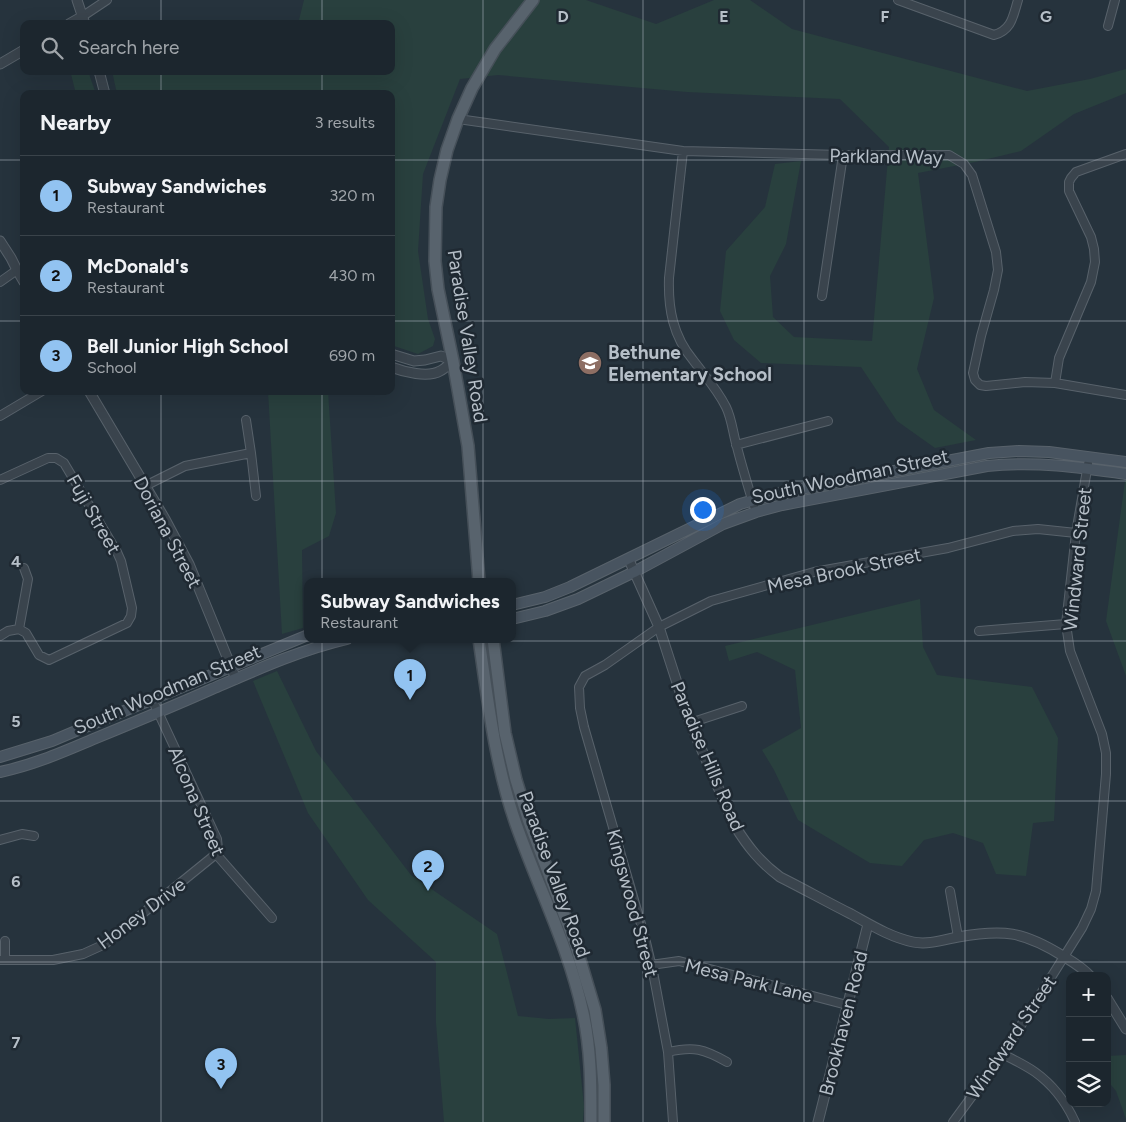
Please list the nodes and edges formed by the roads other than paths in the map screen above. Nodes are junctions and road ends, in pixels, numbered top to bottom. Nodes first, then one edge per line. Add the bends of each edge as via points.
1 (77, 0) edge
2 (108, 0) edge
3 (533, 0) edge
4 (898, 0) edge
5 (1018, 0) edge
6 (1115, 0) edge
7 (84, 20) edge
8 (1108, 26) dead end
9 (20, 52) edge
10 (0, 63) edge
11 (100, 75) edge
12 (104, 90) edge
13 (458, 119) junction
14 (683, 151) junction
15 (1126, 154) edge
16 (843, 155) junction
17 (0, 241) edge
18 (17, 270) junction
19 (20, 275) edge
20 (0, 282) edge
21 (822, 296) dead end
22 (395, 355) edge
23 (453, 361) junction
24 (395, 368) edge
25 (1055, 383) junction
26 (35, 395) edge
27 (91, 395) edge
28 (1126, 395) edge
29 (0, 416) edge
30 (246, 420) dead end
31 (828, 420) dead end
32 (736, 445) junction
33 (251, 453) junction
34 (1090, 457) junction
35 (1126, 462) edge
36 (1088, 468) junction
37 (1126, 474) edge
38 (0, 480) edge
39 (145, 486) junction
40 (256, 496) dead end
41 (752, 500) junction
42 (756, 512) junction
43 (1076, 533) junction
44 (629, 560) junction
45 (24, 568) dead end
46 (634, 572) junction
47 (480, 578) edge
48 (516, 604) edge
49 (516, 618) edge
50 (1066, 624) junction
51 (659, 627) junction
52 (19, 629) junction
53 (979, 631) dead end
54 (0, 636) edge
55 (304, 637) edge
56 (330, 643) edge
57 (480, 643) edge
58 (494, 643) edge
59 (230, 667) junction
60 (236, 679) junction
61 (579, 687) joint
62 (152, 699) junction
63 (742, 706) dead end
64 (158, 713) junction
65 (690, 723) junction
66 (0, 757) edge
67 (0, 771) edge
68 (34, 836) dead end
69 (0, 840) edge
70 (216, 854) junction
71 (950, 891) dead end
72 (272, 918) dead end
73 (868, 924) junction
74 (958, 937) junction
75 (5, 940) dead end
76 (1064, 956) junction
77 (2, 960) edge
78 (651, 966) junction
79 (1086, 972) edge
80 (847, 1005) junction
81 (1111, 1005) edge
82 (1126, 1030) edge
83 (668, 1052) junction
84 (1004, 1054) junction
85 (727, 1062) dead end
86 (591, 1122) edge
87 (604, 1122) edge
88 (673, 1122) edge
89 (818, 1122) edge
90 (953, 1122) edge
91 (1075, 1122) edge

1 - 7 street
2 - 7 street
3 - 13 main road, Paradise Valley Road via 495,48
4 - 5 street via 994,35 1000,34 1011,22
6 - 8 street
9 - 10 street
11 - 12 street
13 - 14 street, Parkland Way
13 - 23 main road, Paradise Valley Road via 440,180 435,237 438,289
14 - 16 street, Parkland Way
14 - 32 street via 669,278 670,310 684,347 719,393 727,409
15 - 25 street via 1076,172 1071,178 1071,195 1091,237 1095,262 1091,282 1059,358
16 - 21 street
16 - 25 street, Parkland Way via 949,155 964,164 972,175 993,238 998,270 973,373 975,380 986,386
17 - 18 street
18 - 19 street
18 - 20 street
22 - 23 street via 414,361 440,356
23 - 24 street via 439,372 427,374
23 - 47 main road, Paradise Valley Road via 468,446
25 - 28 street, Parkland Way
26 - 29 street
27 - 39 street, Doriana Street
30 - 33 street
31 - 32 street
32 - 41 street
33 - 39 street via 185,466
33 - 40 street
34 - 35 main road, South Woodman Street
34 - 36 street, Windward Street
34 - 41 main road, South Woodman Street via 1049,452 989,453
36 - 37 main road, South Woodman Street
36 - 42 main road, South Woodman Street via 1012,463 987,466
36 - 43 street, Windward Street
38 - 52 street, Fuji Street via 48,458 64,463 121,561 132,608 127,623 49,660 39,655 26,633
39 - 59 street, Doriana Street via 189,564
41 - 42 street
41 - 44 main road, South Woodman Street
42 - 46 main road, South Woodman Street via 723,524
43 - 50 street, Windward Street
43 - 51 street, Mesa Brook Street via 1038,529 1013,531 948,548 814,572 711,601
44 - 46 street, Paradise Hills Road
44 - 48 main road, South Woodman Street via 562,591
45 - 52 street via 28,579
46 - 49 main road, South Woodman Street via 578,599
46 - 51 street, Paradise Hills Road
50 - 53 street
50 - 76 street, Windward Street via 1070,651 1102,734 1107,764 1096,891 1087,919
51 - 61 street, Mesa Brook Street via 589,673
51 - 65 street, Paradise Hills Road
52 - 54 street
55 - 59 main road, South Woodman Street
56 - 60 main road, South Woodman Street
57 - 86 main road, Paradise Valley Road via 493,735 504,783 564,947 583,1013 589,1049
58 - 87 main road, Paradise Valley Road via 505,733 516,780 575,943 595,1010 604,1085
59 - 60 street, Doriana Street
59 - 62 main road, South Woodman Street
60 - 64 main road, South Woodman Street
61 - 78 street, Kingswood Street via 584,727
62 - 64 street, Alcona Street
62 - 66 main road, South Woodman Street via 58,738
63 - 65 street
64 - 67 main road, South Woodman Street via 40,761
64 - 70 street, Alcona Street via 217,839
65 - 73 street, Paradise Hills Road via 735,826 765,866
68 - 69 street via 22,834
70 - 72 street, Alcona Street
70 - 77 street, Honey Drive via 105,944 82,954 53,960
71 - 74 street
73 - 74 street, Paradise Hills Road via 888,935 927,944
73 - 80 street, Brookhaven Road
74 - 76 street, Paradise Hills Road via 1016,934 1042,943
75 - 77 street
76 - 79 street, Paradise Hills Road
76 - 84 street, Windward Street
78 - 80 street, Mesa Park Lane via 679,961
78 - 83 street, Kingswood Street
80 - 89 street, Brookhaven Road
81 - 82 street
83 - 85 street via 697,1049
83 - 88 street, Kingswood Street
84 - 90 street, Windward Street
84 - 91 street via 1036,1072 1056,1091

